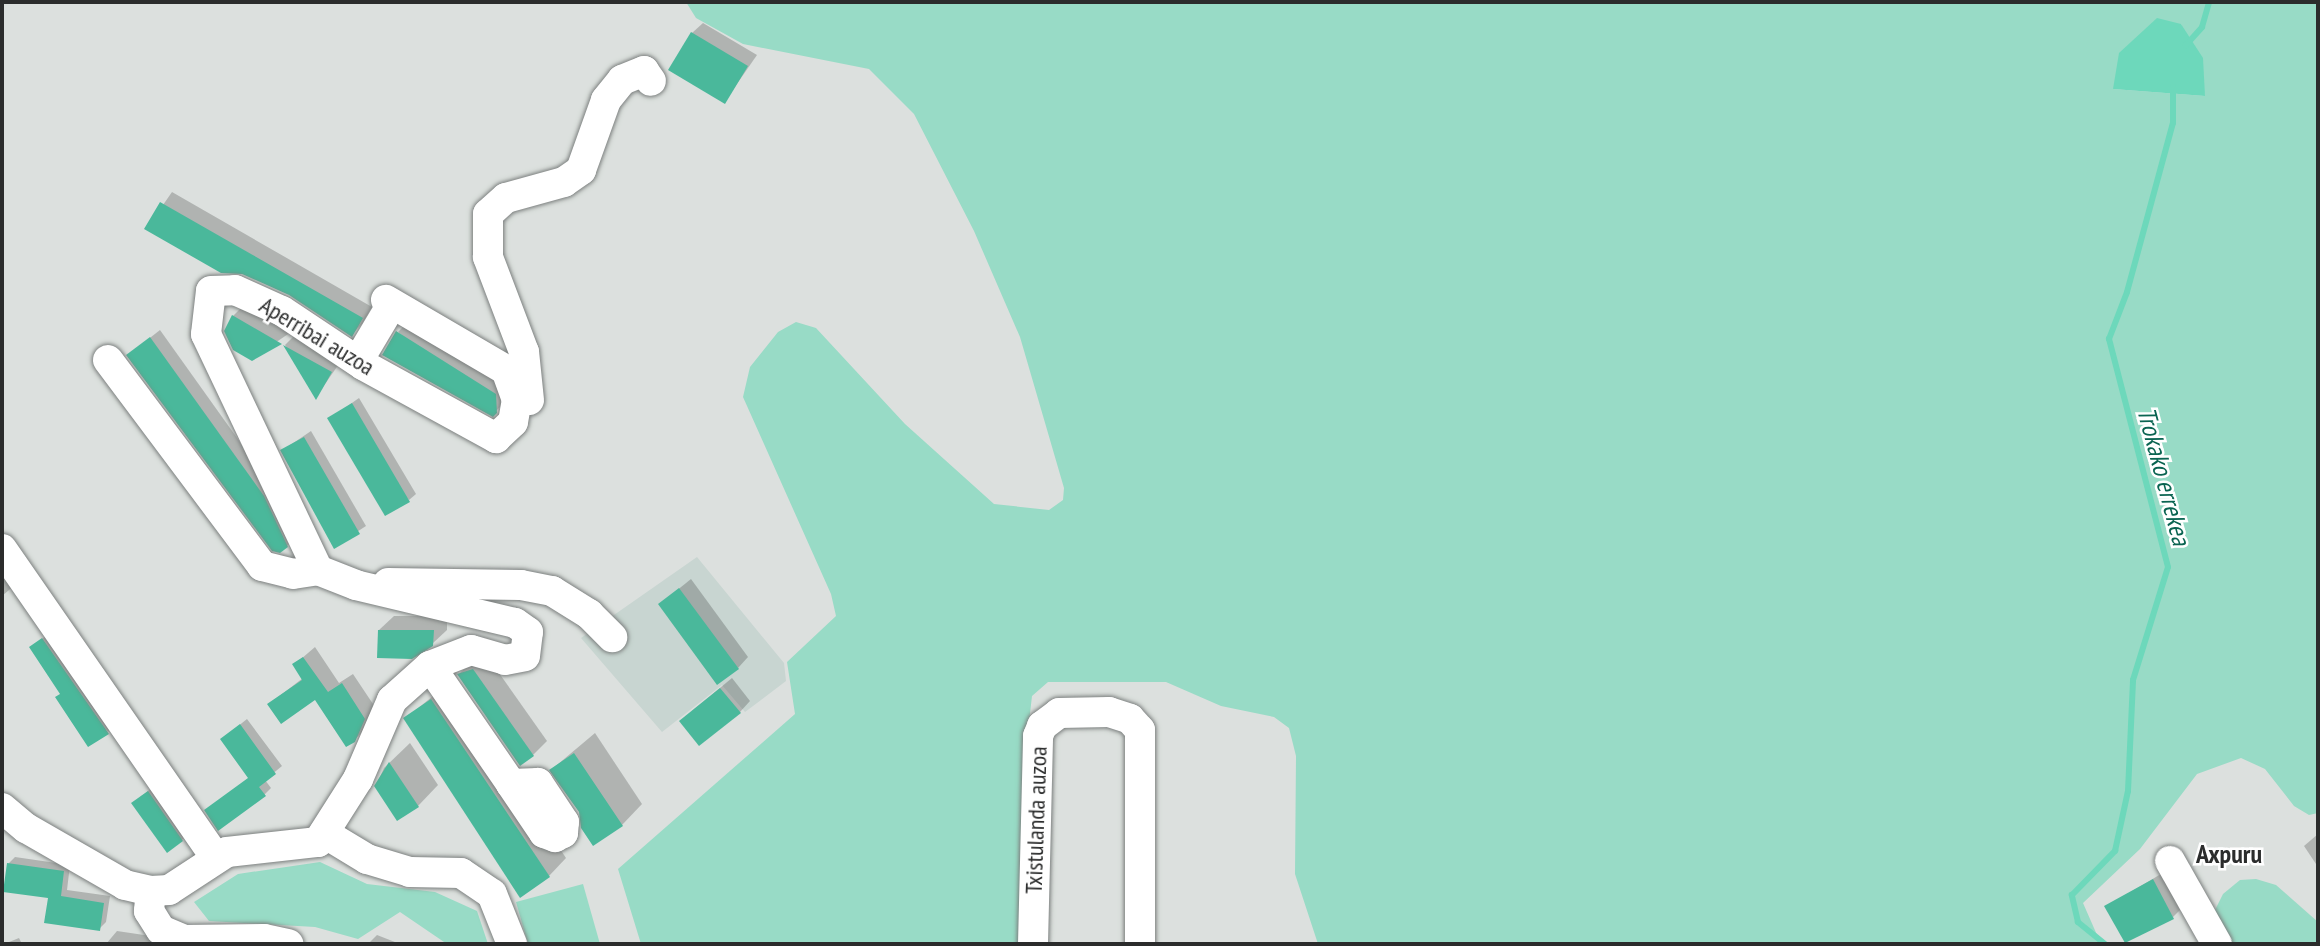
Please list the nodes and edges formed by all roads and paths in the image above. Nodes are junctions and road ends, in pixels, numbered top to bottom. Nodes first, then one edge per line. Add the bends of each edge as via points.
1 (651, 81) dead end
2 (108, 360) dead end
3 (358, 361) junction
4 (496, 438) junction
5 (2, 549) edge
6 (318, 570) junction
7 (356, 585) junction
8 (607, 632) dead end
9 (430, 666) junction
10 (511, 784) dead end
11 (2, 807) edge
12 (324, 832) junction
13 (216, 858) junction
14 (2171, 861) dead end
15 (151, 891) junction
16 (288, 944) edge
17 (512, 944) edge
18 (1033, 944) edge
19 (1140, 944) edge
20 (2217, 944) edge

1 - 4 street via 644,71 622,80 606,100 581,170 564,183 506,198 488,214 488,257 524,352 530,393 520,436
2 - 6 street via 262,566 293,574
3 - 4 street, Aperribai auzoa
3 - 4 street via 389,302 506,370 517,400 513,422
3 - 6 street, Aperribai auzoa via 282,311 235,290 211,290 206,334
5 - 13 street
6 - 7 street
7 - 8 street via 421,580 521,585 552,591
7 - 9 street via 515,622 528,632 525,656 505,660 471,650
9 - 10 street
9 - 12 street via 392,700 358,779
11 - 15 street via 26,828 90,866 125,885
12 - 13 street via 318,842 227,852
12 - 17 street via 367,859 399,869 461,873 492,894
13 - 15 street via 169,890
14 - 20 street
15 - 16 street via 149,911 161,930 184,940 264,939
18 - 19 street, Txistulanda auzoa via 1038,736 1042,726 1059,713 1109,712 1130,719 1140,730

